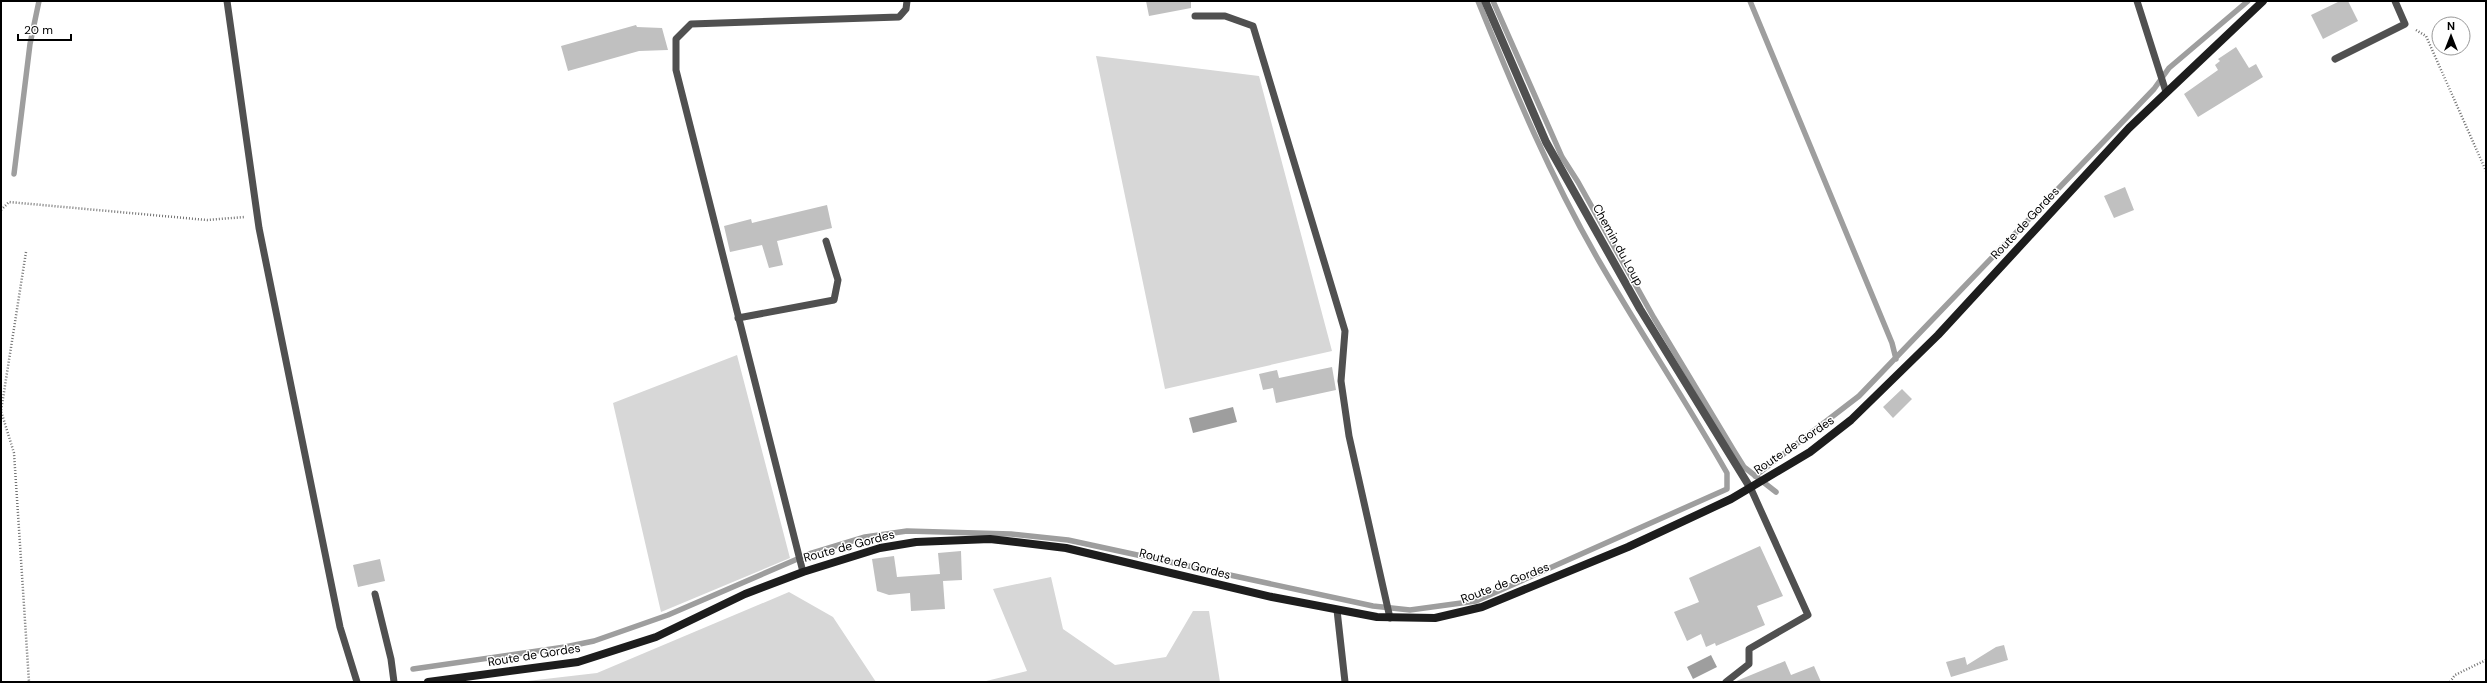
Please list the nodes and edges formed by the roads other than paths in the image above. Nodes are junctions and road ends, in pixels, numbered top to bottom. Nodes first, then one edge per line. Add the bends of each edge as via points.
1 (227, 1) edge
2 (907, 1) edge
3 (1485, 1) edge
4 (2137, 1) edge
5 (2264, 1) edge
6 (2395, 1) edge
7 (1194, 16) dead end
8 (2336, 59) dead end
9 (2166, 92) junction
10 (826, 242) dead end
11 (738, 318) junction
12 (1751, 489) junction
13 (803, 572) junction
14 (375, 594) dead end
15 (1337, 610) junction
16 (1390, 618) junction
17 (357, 682) edge
18 (394, 682) edge
19 (428, 682) edge
20 (1345, 682) edge
21 (1726, 682) edge

1 - 17 lane via 258,216 340,627
2 - 11 lane via 906,9 899,17 691,24 676,39 676,70
3 - 12 street, Chemin du Loup via 1546,142 1640,309
4 - 9 lane
5 - 9 street, Route de Gordes
6 - 8 lane via 2405,24
7 - 16 lane via 1225,16 1253,26 1345,331 1341,381 1349,436
9 - 12 street, Route de Gordes via 2129,128 1938,335 1868,405 1810,452
10 - 11 lane via 838,280 834,300
11 - 13 lane
12 - 16 street, Route de Gordes via 1628,547 1482,607 1435,618
12 - 21 lane via 1808,616 1749,648 1749,664
13 - 15 street, Route de Gordes via 880,548 916,542 990,539 1066,548
13 - 19 street, Route de Gordes via 745,594 656,637 578,662
14 - 18 lane
15 - 16 street, Route de Gordes
15 - 20 lane

